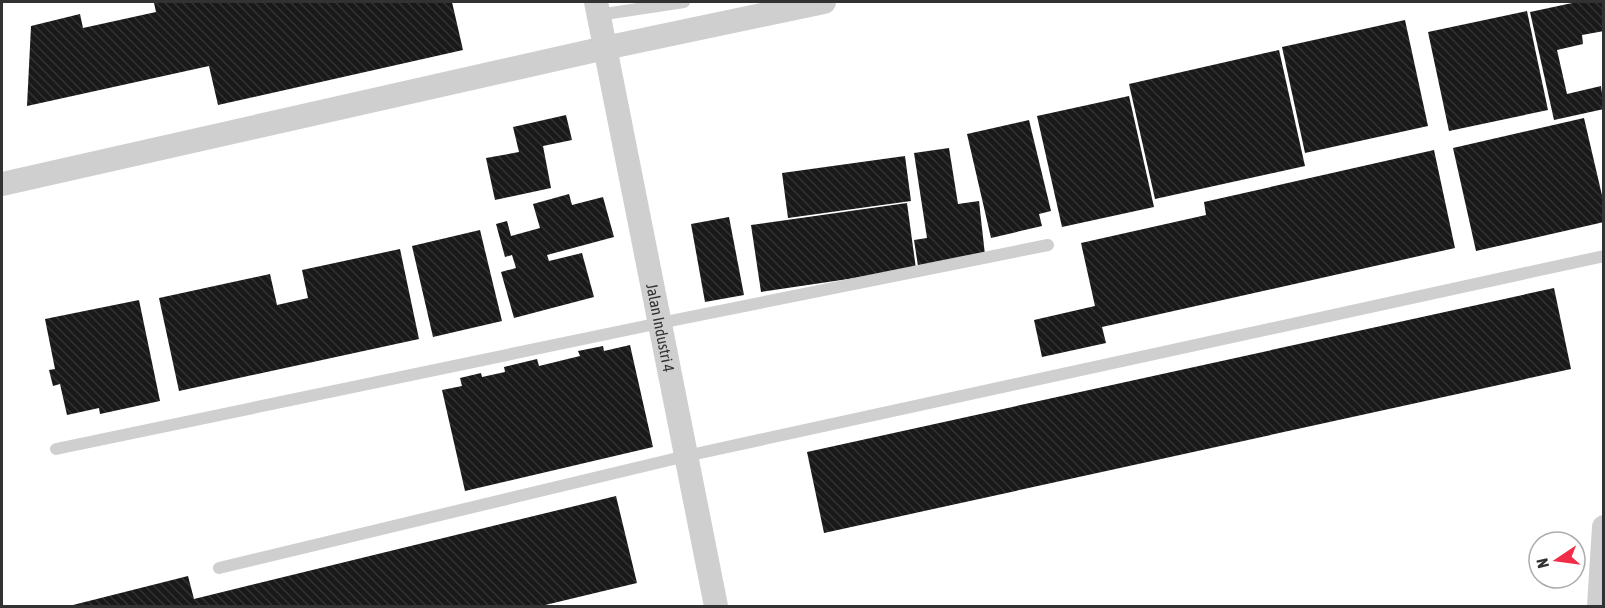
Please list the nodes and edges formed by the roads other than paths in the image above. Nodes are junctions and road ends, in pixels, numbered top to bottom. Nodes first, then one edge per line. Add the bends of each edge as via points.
1 (684, 2) edge
2 (824, 2) edge
3 (597, 8) edge
4 (605, 48) junction
5 (2, 184) edge
6 (1047, 244) dead end
7 (1604, 256) edge
8 (660, 322) junction
9 (56, 449) dead end
10 (686, 456) junction
11 (1604, 527) edge
12 (219, 568) dead end
13 (716, 606) edge
14 (1599, 606) edge

1 - 3 lane
2 - 4 street
3 - 4 street, Jalan Industri 4
4 - 5 street
4 - 8 street, Jalan Industri 4
6 - 8 lane
7 - 10 lane
8 - 9 lane
8 - 10 street, Jalan Industri 4
10 - 12 lane
10 - 13 street, Jalan Industri 4
11 - 14 street

